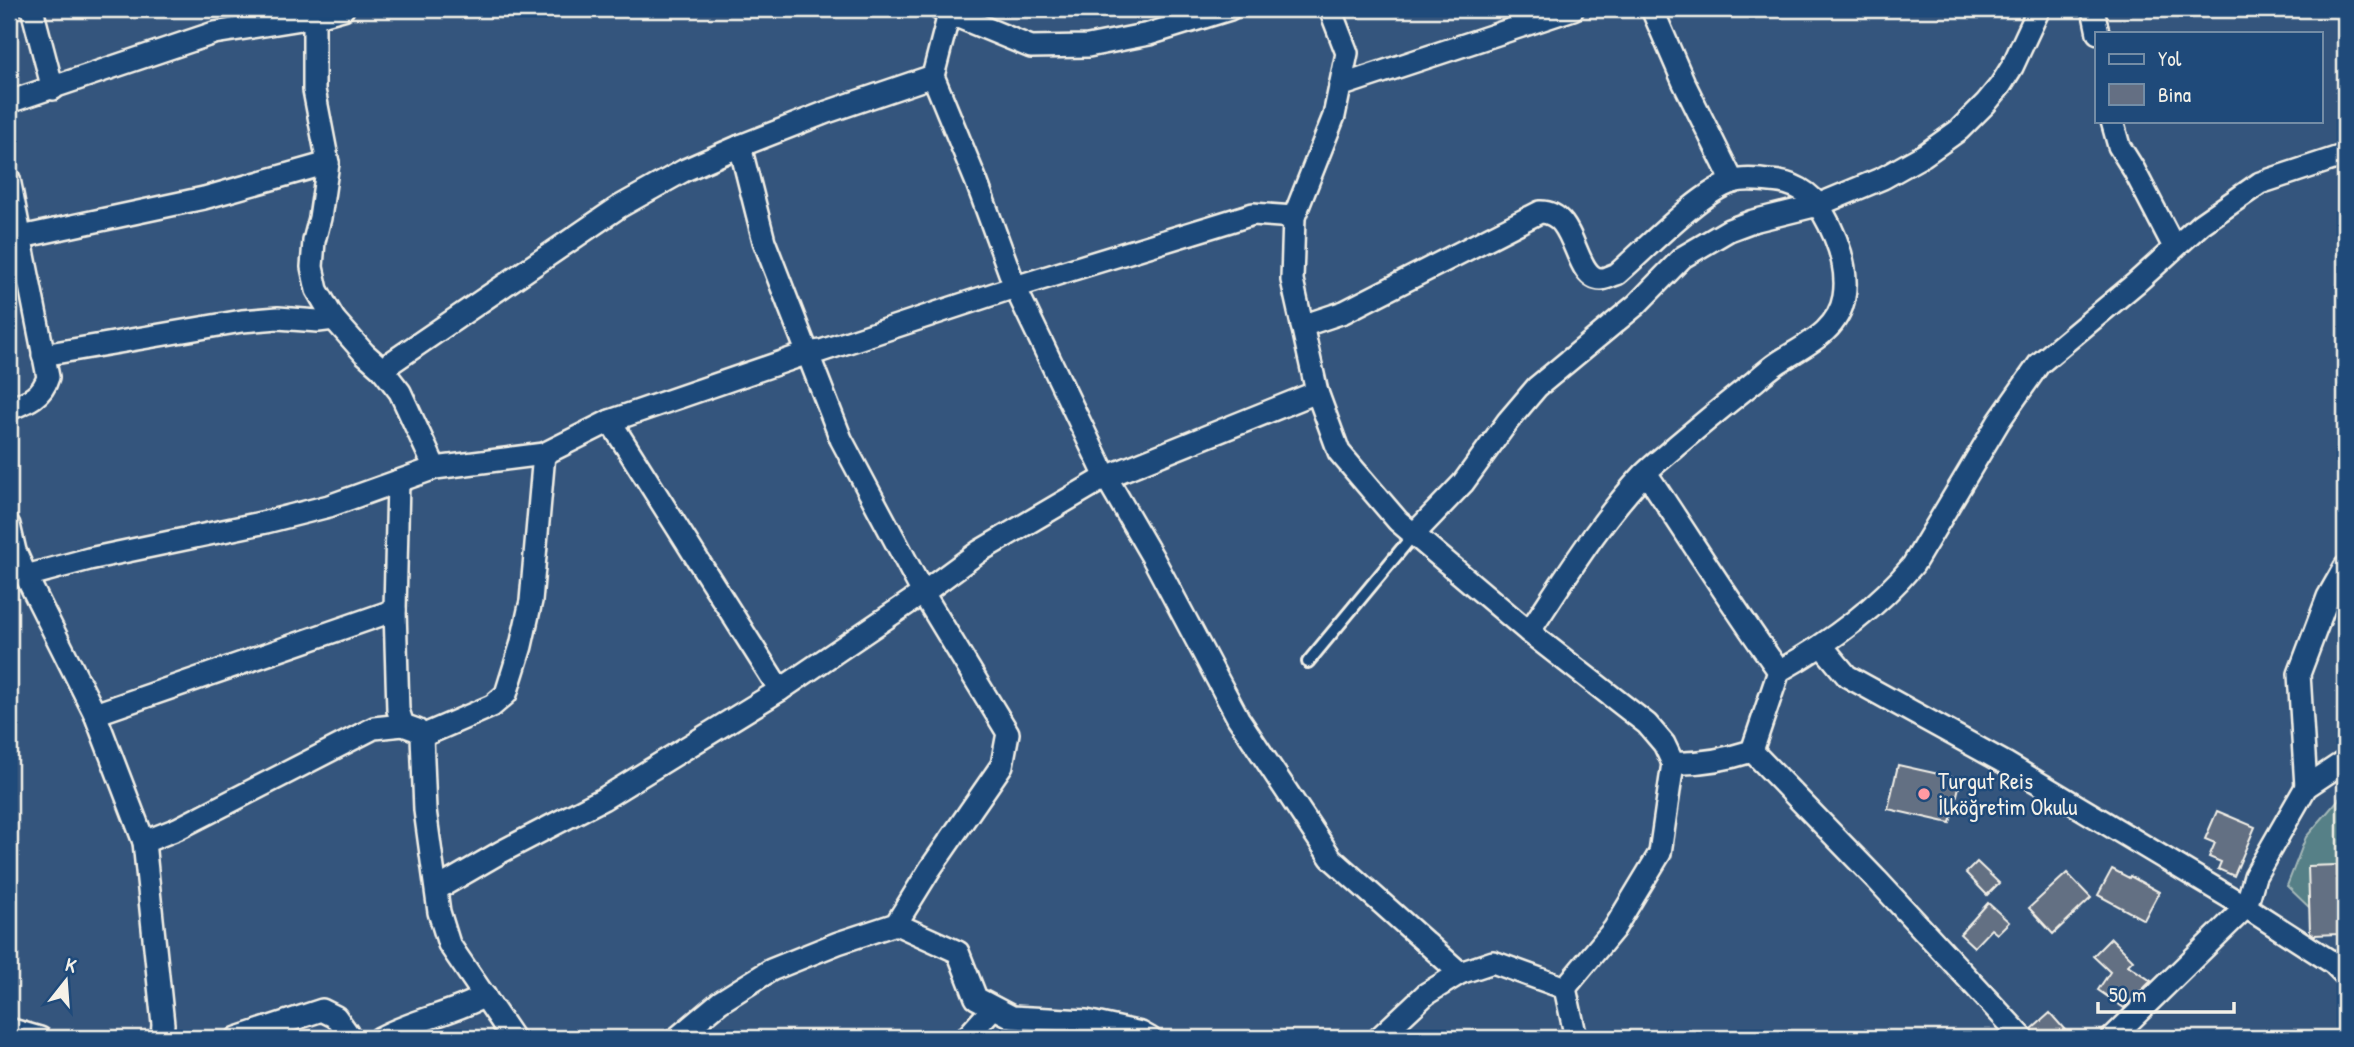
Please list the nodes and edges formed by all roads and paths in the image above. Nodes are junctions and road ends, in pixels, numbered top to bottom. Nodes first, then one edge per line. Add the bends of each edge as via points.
1 (32, 9) edge
2 (342, 9) edge
3 (1230, 9) edge
4 (1330, 9) edge
5 (1573, 9) edge
6 (1652, 9) edge
7 (2039, 9) edge
8 (2093, 9) edge
9 (944, 11) edge
10 (313, 13) edge
11 (2098, 32) edge
12 (933, 76) junction
13 (1340, 86) junction
14 (53, 89) junction
15 (9, 102) edge
16 (2112, 122) edge
17 (740, 146) junction
18 (2345, 155) edge
19 (328, 163) junction
20 (9, 179) edge
21 (1733, 182) junction
22 (1818, 205) junction
23 (1294, 217) junction
24 (20, 237) junction
25 (2174, 247) junction
26 (1015, 287) junction
27 (334, 319) junction
28 (1302, 326) junction
29 (808, 353) junction
30 (43, 355) junction
31 (382, 369) junction
32 (1317, 392) junction
33 (9, 409) edge
34 (610, 421) junction
35 (544, 454) junction
36 (435, 468) junction
37 (1646, 472) junction
38 (1106, 477) junction
39 (398, 481) junction
40 (9, 525) edge
41 (1414, 534) junction
42 (2345, 567) edge
43 (26, 576) junction
44 (923, 593) junction
45 (395, 610) junction
46 (1529, 632) junction
47 (1822, 646) junction
48 (1308, 662) dead end
49 (1779, 671) junction
50 (780, 690) junction
51 (95, 714) junction
52 (403, 725) junction
53 (422, 736) junction
54 (1752, 751) junction
55 (2345, 761) edge
56 (1673, 762) junction
57 (2306, 787) junction
58 (144, 842) junction
59 (437, 889) junction
60 (2246, 907) junction
61 (896, 924) junction
62 (1460, 973) junction
63 (2345, 975) edge
64 (1565, 988) junction
65 (485, 996) junction
66 (993, 1007) junction
67 (9, 1029) edge
68 (33, 1037) edge
69 (162, 1038) edge
70 (237, 1038) edge
71 (351, 1038) edge
72 (380, 1038) edge
73 (513, 1038) edge
74 (677, 1038) edge
75 (966, 1038) edge
76 (1150, 1038) edge
77 (1379, 1038) edge
78 (1576, 1038) edge
79 (2023, 1038) edge
80 (2112, 1038) edge

1 - 14 street
2 - 10 street
3 - 9 street via 1149,34 1088,46 1031,47
4 - 13 street via 1347,53
5 - 13 street
6 - 21 street
7 - 22 street via 2012,67 1973,118 1904,167
8 - 11 street
9 - 12 street
10 - 14 street via 214,33
10 - 19 street via 314,90
12 - 17 street
12 - 26 street
13 - 23 street via 1334,116
14 - 15 street
16 - 25 street via 2119,146
17 - 29 street via 764,240
17 - 31 street via 619,207
18 - 25 street via 2260,183
19 - 24 street via 204,198
19 - 27 street via 312,267 317,290
20 - 24 street
21 - 22 street via 1783,181 1801,189
21 - 28 street via 1699,202 1617,274 1593,277 1560,219 1540,212 1344,312
22 - 37 street via 1839,248 1845,281 1843,300 1831,325 1719,409
22 - 41 street via 1753,221 1682,257 1636,305 1536,387 1464,483
23 - 26 street via 1253,214
23 - 28 street via 1292,280
24 - 30 street
25 - 47 street via 2039,364 1999,421 1913,565 1890,592
26 - 29 street
26 - 38 street
27 - 30 street via 242,321
27 - 31 street
28 - 32 street
29 - 34 street
29 - 44 street via 841,439
30 - 33 street via 48,377 44,390
31 - 36 street via 400,391
32 - 38 street
32 - 41 street via 1339,452
34 - 35 street
34 - 50 street
35 - 36 street
35 - 53 street via 531,601 506,694 492,706
36 - 39 street
37 - 46 street via 1594,533
37 - 49 street
38 - 44 street via 980,551
38 - 62 street via 1238,718 1331,858
39 - 43 street via 279,519
39 - 45 street
40 - 43 street
41 - 46 street
41 - 48 lane
42 - 57 street via 2328,597 2299,674
43 - 51 street
44 - 50 street
44 - 61 street via 1008,733 1002,765
45 - 51 street
45 - 52 street via 398,710
46 - 56 street via 1647,724
47 - 49 street
47 - 60 street via 1847,676 2007,764
49 - 54 street
50 - 59 street via 603,799
51 - 58 street
52 - 53 street
52 - 58 street via 374,728
53 - 59 street via 425,810
54 - 56 street via 1722,759
54 - 79 street
55 - 57 street
56 - 64 street via 1660,853 1614,929
57 - 60 street via 2255,876
58 - 69 street
59 - 65 street via 449,944
60 - 63 street
60 - 80 street
61 - 66 street via 958,952 976,999
61 - 74 street via 771,970 720,1002
62 - 64 street via 1493,962
62 - 77 street via 1426,994
64 - 78 street
65 - 72 street
65 - 73 street
66 - 75 street
66 - 76 street via 1012,1017 1086,1021
67 - 68 street
70 - 71 street via 322,1010 336,1017

